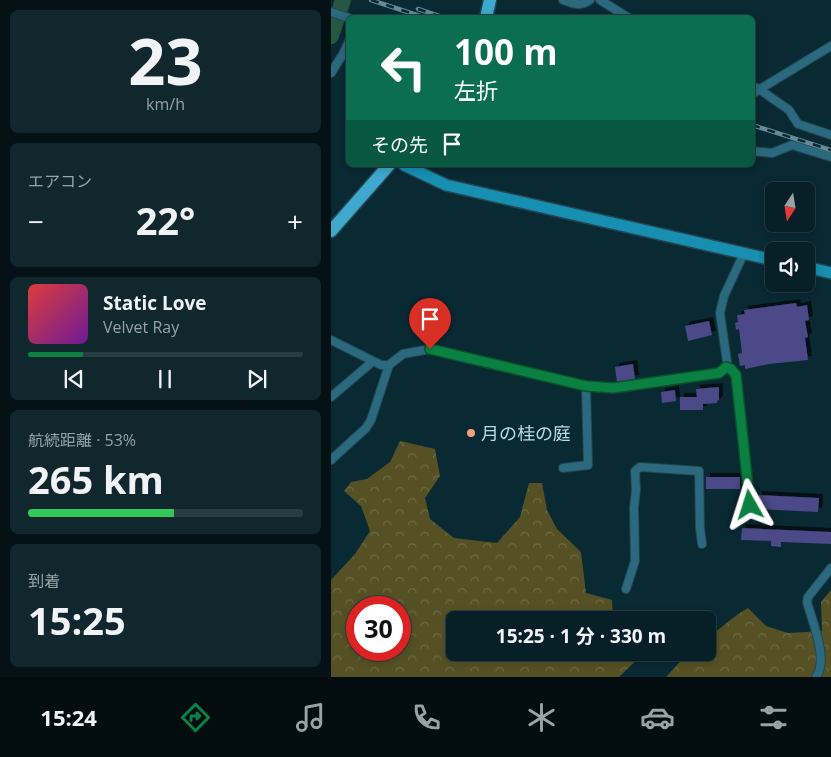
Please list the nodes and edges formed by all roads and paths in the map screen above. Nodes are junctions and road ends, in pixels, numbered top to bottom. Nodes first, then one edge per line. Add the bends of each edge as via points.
1 (490, 0) edge
2 (563, 0) edge
3 (590, 0) edge
4 (601, 0) edge
5 (331, 12) edge
6 (487, 15) edge
7 (624, 15) edge
8 (346, 17) edge
9 (831, 46) edge
10 (346, 48) edge
11 (331, 73) edge
12 (756, 87) edge
13 (831, 135) edge
14 (755, 151) edge
15 (831, 157) edge
16 (387, 167) edge
17 (408, 167) edge
18 (331, 230) edge
19 (744, 253) junction
20 (765, 258) edge
21 (815, 269) edge
22 (831, 273) edge
23 (331, 340) edge
24 (372, 362) junction
25 (389, 364) junction
26 (726, 367) junction
27 (586, 386) junction
28 (331, 397) edge
29 (331, 460) edge
30 (563, 468) dead end
31 (750, 505) dead end
32 (702, 544) dead end
33 (831, 568) edge
34 (626, 589) dead end
35 (815, 677) edge

1 - 6 main road
2 - 3 street via 577,5
4 - 7 street
5 - 8 street
9 - 12 street
10 - 11 street
12 - 13 street via 789,110 799,124
14 - 15 street via 772,153 792,145
16 - 18 main road
17 - 19 street via 446,185
19 - 20 street
19 - 26 street via 720,312
21 - 22 street
23 - 24 street
24 - 25 street
24 - 28 street
25 - 27 street via 403,354 430,349
25 - 29 street via 371,420
26 - 27 street via 719,373 613,388
26 - 31 street via 736,375
27 - 30 street via 588,465
32 - 34 street via 699,471 640,467 635,471 633,508 635,562
33 - 35 street via 807,602 820,649 821,662

